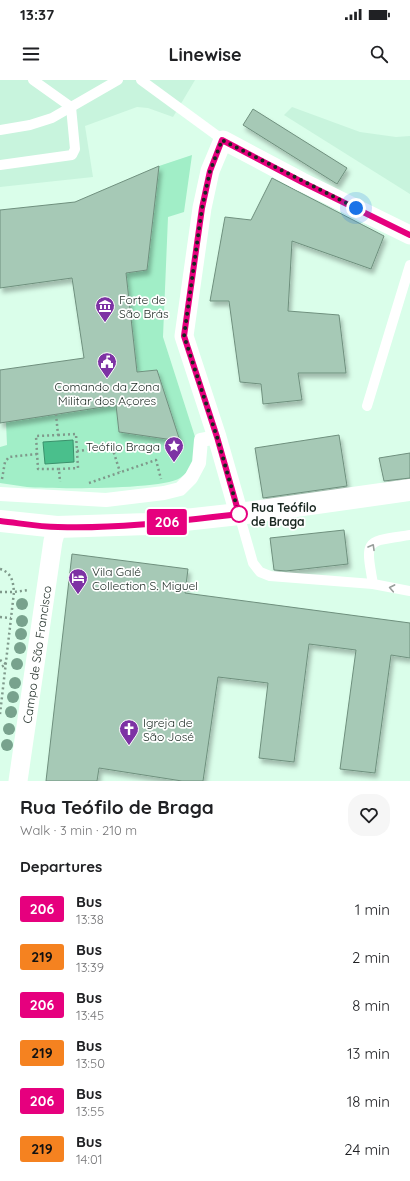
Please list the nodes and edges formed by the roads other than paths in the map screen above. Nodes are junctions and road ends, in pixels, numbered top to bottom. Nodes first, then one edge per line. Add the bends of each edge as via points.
1 (33, 80) edge
2 (118, 80) edge
3 (141, 80) edge
4 (71, 107) junction
5 (0, 130) edge
6 (222, 140) junction
7 (0, 165) edge
8 (410, 234) edge
9 (410, 265) edge
10 (366, 406) dead end
11 (217, 437) junction
12 (1, 489) edge
13 (410, 490) edge
14 (239, 514) junction
15 (0, 521) edge
16 (57, 527) junction
17 (410, 535) edge
18 (373, 584) junction
19 (410, 591) edge
20 (18, 781) edge

1 - 4 lane
2 - 4 lane
3 - 6 lane
4 - 5 lane via 52,118
4 - 7 lane via 75,149 72,154
6 - 8 street
6 - 11 street via 210,171 202,208 184,336
9 - 10 lane
11 - 12 street via 202,440 199,462 191,478 180,489 164,493 106,500 80,500
11 - 14 street
13 - 14 main road
14 - 16 main road via 148,524
14 - 18 lane via 254,563 260,572 270,576
15 - 16 main road
16 - 20 street, Campo de São Francisco
18 -> 17 lane via 368,556 370,547 376,540
19 -> 18 lane

